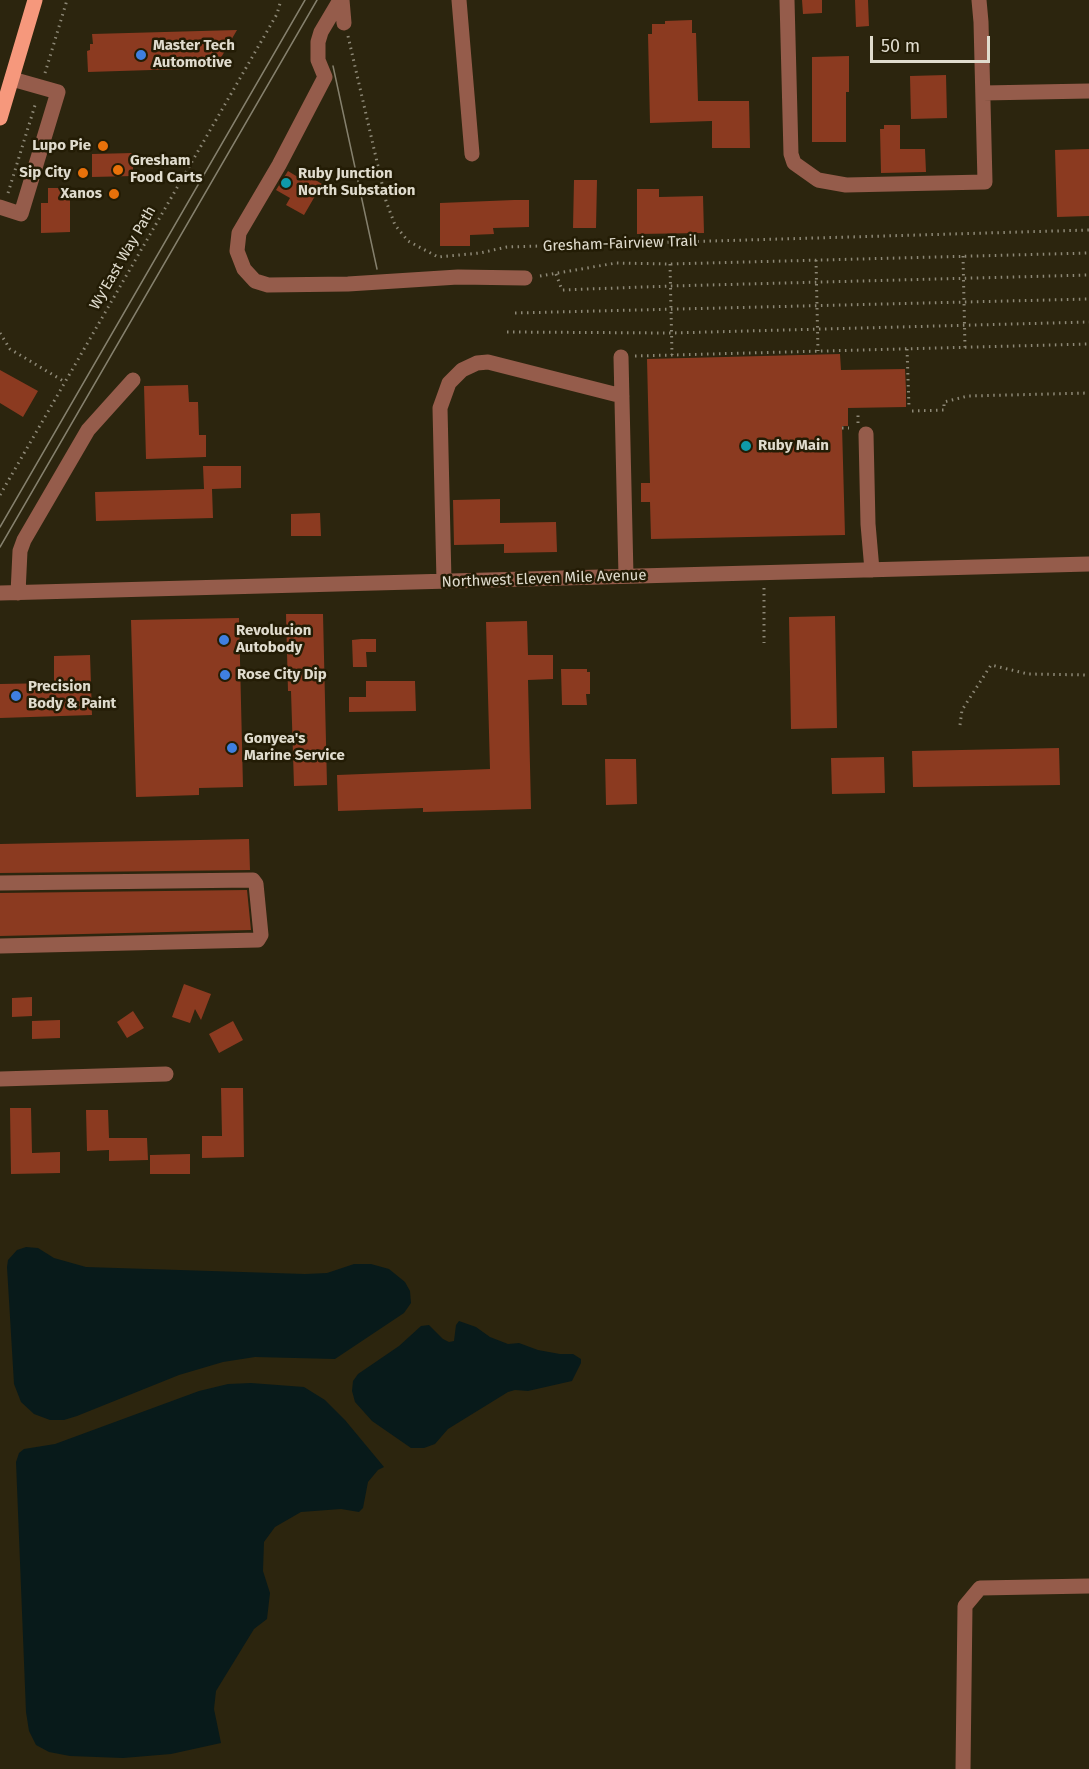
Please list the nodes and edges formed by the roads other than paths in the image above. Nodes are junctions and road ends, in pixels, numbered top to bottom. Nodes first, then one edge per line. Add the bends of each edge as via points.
1 (35, 0) edge
2 (341, 0) edge
3 (459, 0) edge
4 (787, 0) edge
5 (979, 0) edge
6 (344, 23) road end
7 (12, 79) junction
8 (1089, 91) edge
9 (983, 93) junction
10 (0, 118) edge
11 (472, 154) dead end
12 (2, 208) edge
13 (525, 278) road end
14 (621, 357) road end
15 (133, 380) dead end
16 (622, 396) junction
17 (866, 434) dead end
18 (1089, 564) edge
19 (872, 570) junction
20 (626, 576) junction
21 (444, 581) junction
22 (0, 593) edge
23 (18, 593) junction
24 (0, 883) edge
25 (0, 946) edge
26 (166, 1074) dead end
27 (0, 1079) edge
28 (1089, 1586) edge
29 (963, 1769) edge

1 - 7 main road
2 - 6 street
2 - 13 street via 318,42 318,60 325,77 239,233 237,251 244,269 252,279 268,285
3 - 11 street
4 - 9 street via 791,154 794,162 818,180 846,185 985,182
5 - 9 street
7 - 10 main road
7 - 12 street via 58,92 21,214
8 - 9 street
14 - 16 street
15 - 23 street via 88,430 24,540
16 - 20 street
16 - 21 street via 488,362 462,370 449,383 440,408
17 - 19 street
18 - 19 street, Northwest Eleven Mile Avenue
19 - 20 street, Northwest Eleven Mile Avenue
20 - 21 street, Northwest Eleven Mile Avenue
21 - 23 street, Northwest Eleven Mile Avenue
22 - 23 street, Northwest Eleven Mile Avenue
24 - 25 street via 253,880 261,935 258,940
26 - 27 street
28 - 29 street via 980,1588 964,1606

